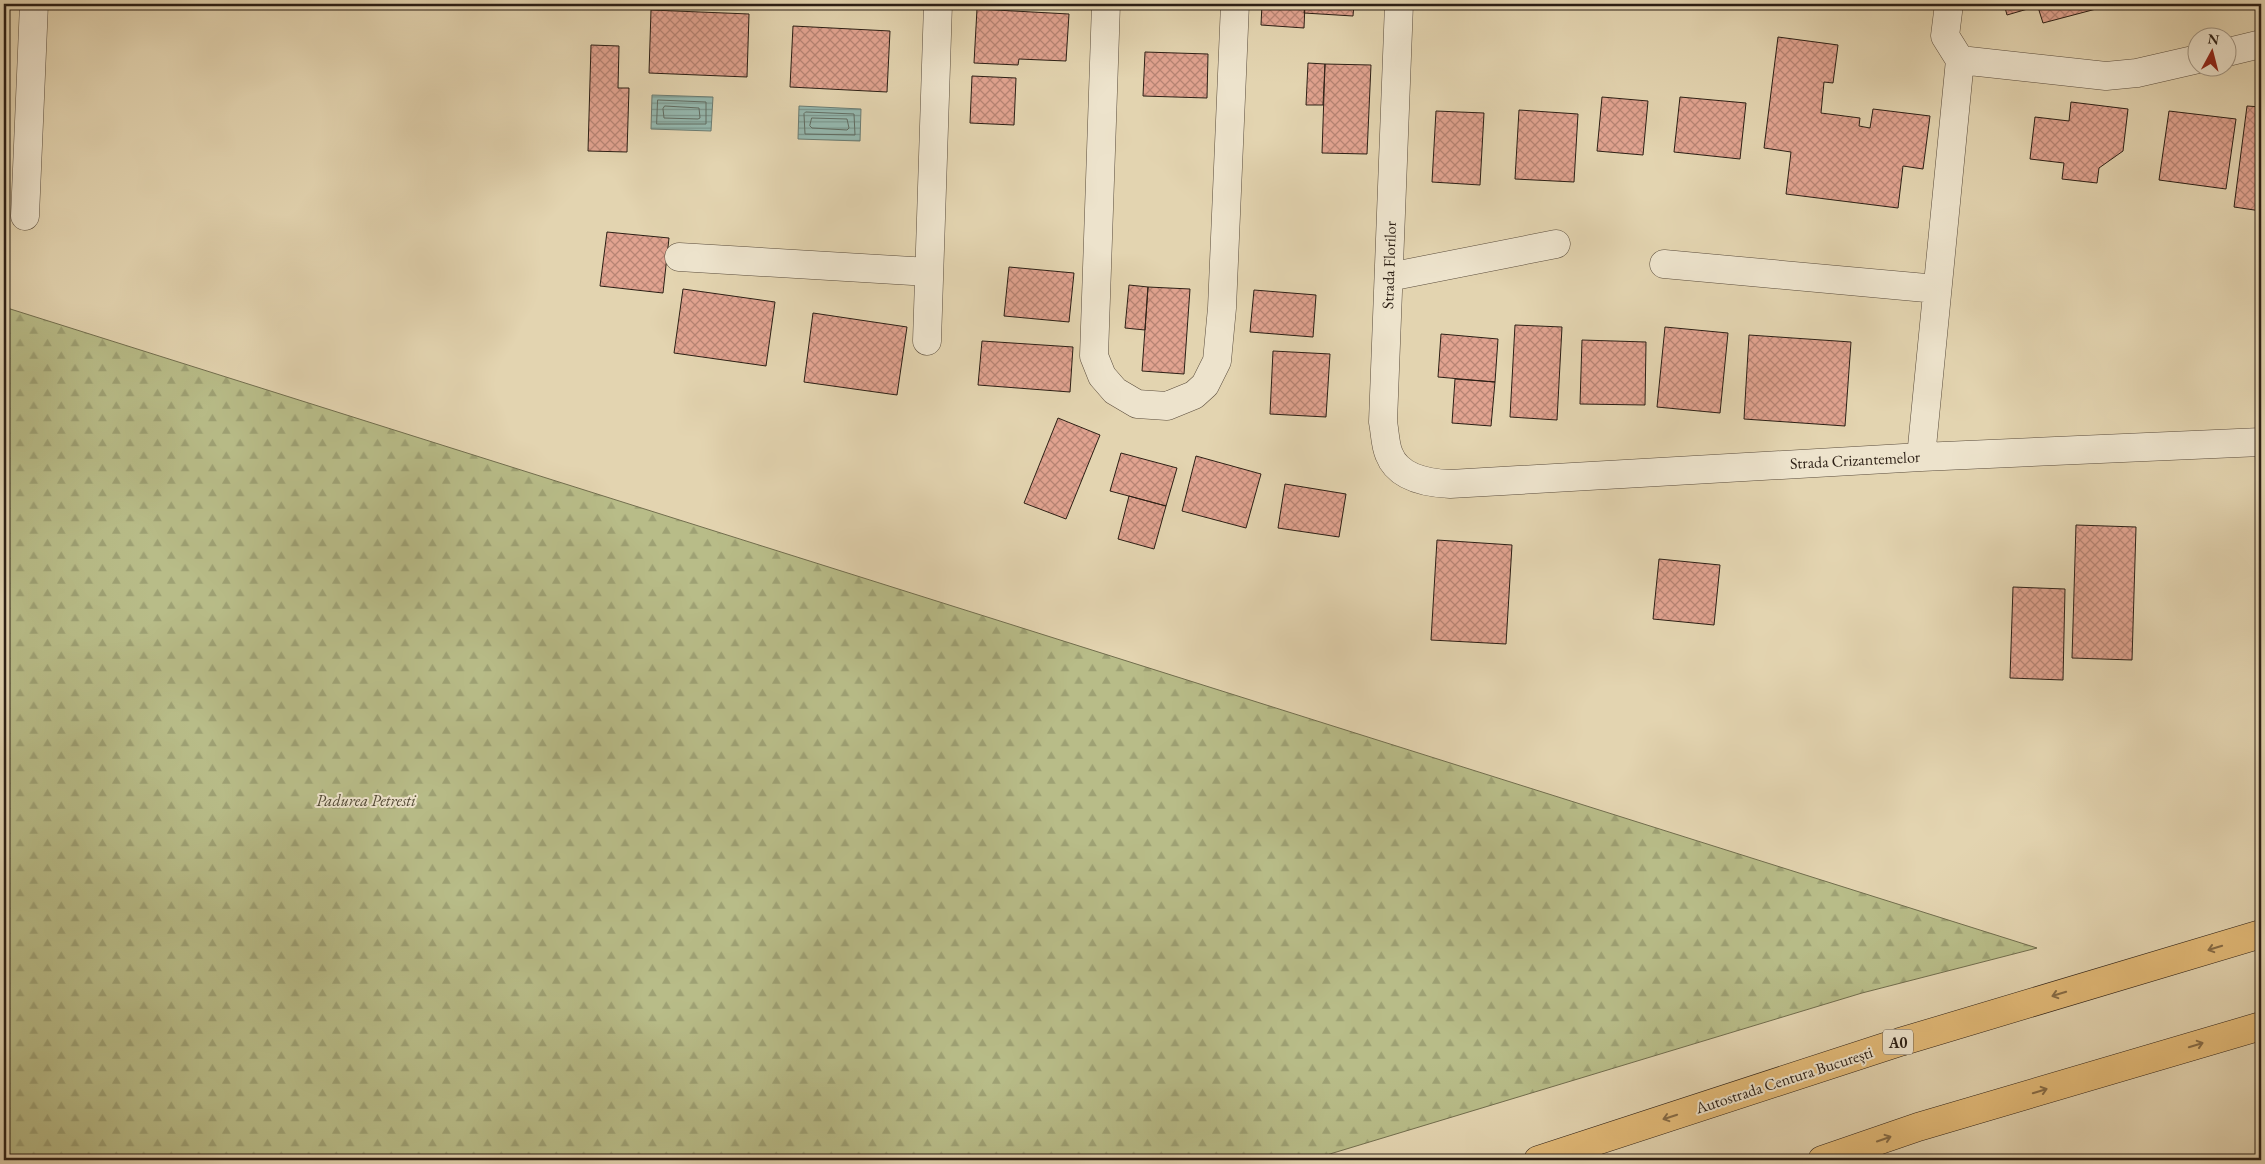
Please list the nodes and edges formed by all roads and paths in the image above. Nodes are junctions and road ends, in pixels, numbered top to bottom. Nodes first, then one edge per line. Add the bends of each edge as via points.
1 (34, 4) edge
2 (938, 4) edge
3 (1106, 4) edge
4 (1235, 4) edge
5 (1399, 4) edge
6 (1949, 4) edge
7 (2261, 44) edge
8 (2238, 50) edge
9 (1960, 60) junction
10 (2188, 61) edge
11 (25, 216) dead end
12 (1556, 244) dead end
13 (679, 257) dead end
14 (1664, 264) dead end
15 (929, 272) junction
16 (1389, 277) junction
17 (1937, 289) junction
18 (927, 341) dead end
19 (2261, 442) edge
20 (1921, 456) junction
21 (1450, 484) joint
22 (2261, 934) edge
23 (2261, 1026) edge
24 (1538, 1160) edge
25 (1822, 1160) edge

1 - 11 street
2 - 15 street
3 - 4 street via 1094,356 1102,376 1115,391 1137,404 1167,406 1194,396 1205,385 1217,361
5 - 16 street, Strada Florilor
6 - 9 street via 1945,36
7 - 8 street
9 - 10 street via 2106,76 2137,73
9 - 17 street
12 - 16 street
13 - 15 street
14 - 17 street
15 - 18 street
16 - 21 street, Strada Florilor via 1384,422 1389,454 1403,472 1429,483
17 - 20 street
19 - 20 street, Strada Crizantemelor
20 - 21 street, Strada Crizantemelor
22 -> 24 highway, Autostrada Centura București / A0 via 1900,1042
25 -> 23 highway via 1918,1127

